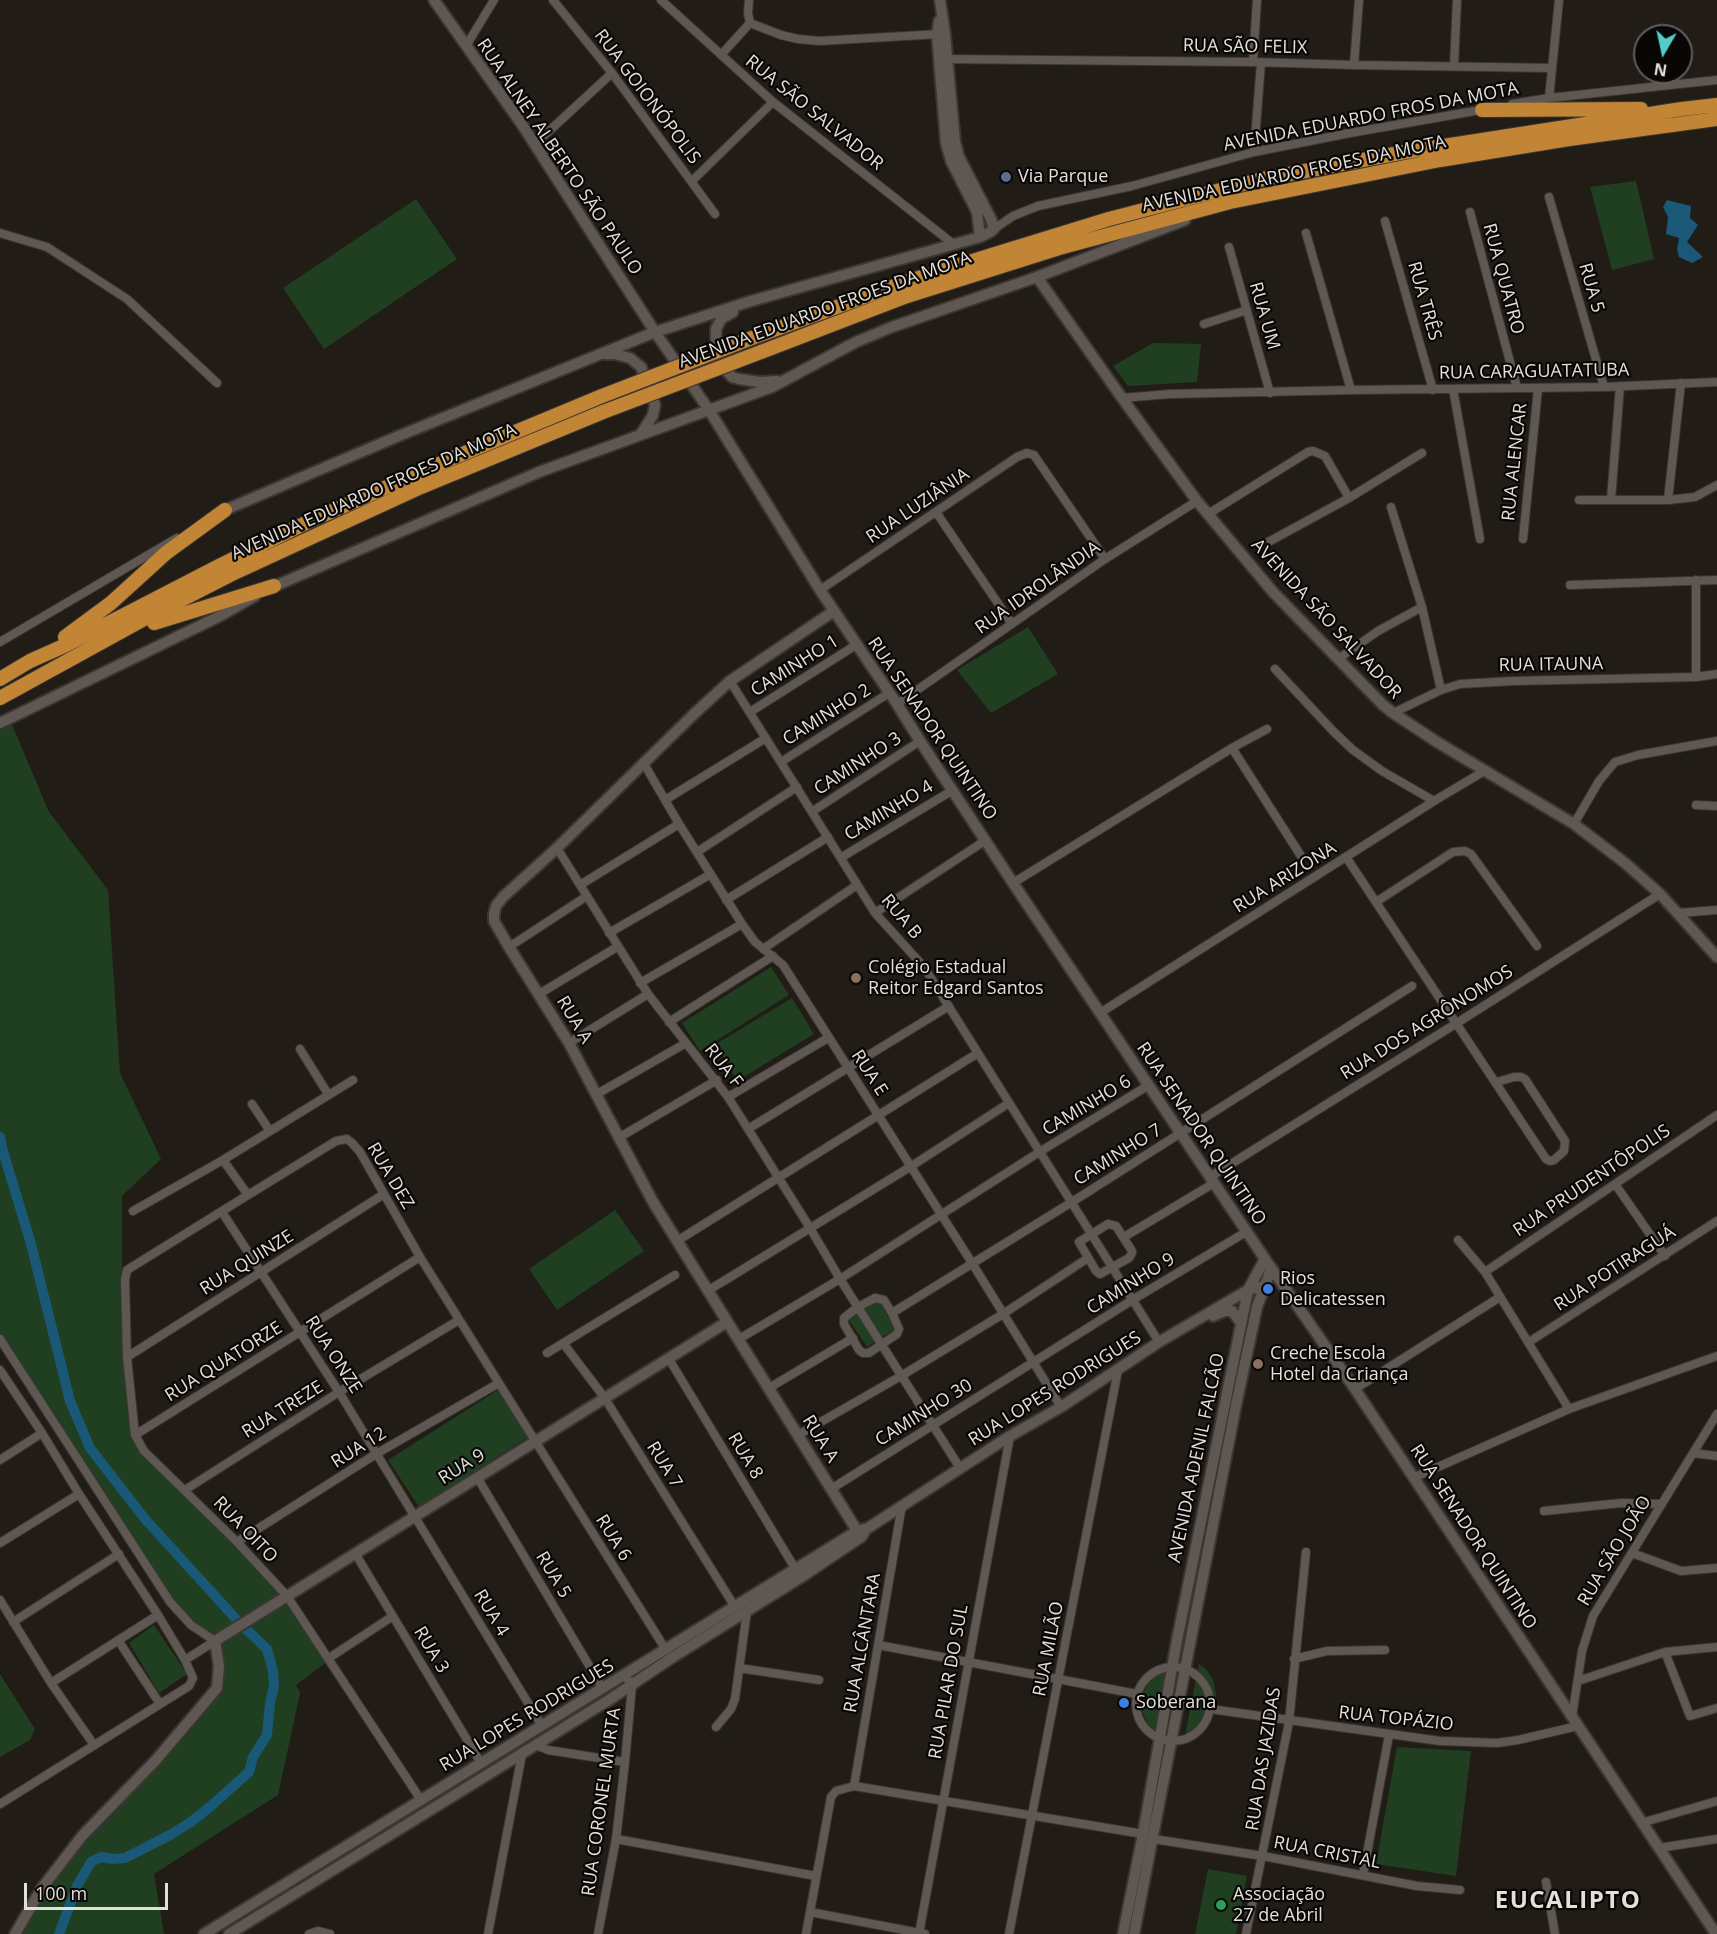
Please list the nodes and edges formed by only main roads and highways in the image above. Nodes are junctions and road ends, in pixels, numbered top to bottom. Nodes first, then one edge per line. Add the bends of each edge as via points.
1 (1717, 105) edge
2 (1682, 109) junction
3 (1482, 110) road end
4 (1717, 119) edge
5 (225, 510) road end
6 (274, 585) road end
7 (96, 645) junction
8 (30, 661) junction
9 (0, 679) edge
10 (0, 698) edge

1 - 2 highway, AVENIDA EDUARDO FROES DA MOTA
2 - 3 highway
2 - 8 highway, AVENIDA EDUARDO FROES DA MOTA, bridge via 1405,152 1263,179 1109,219 900,285 602,396 453,458 310,521
4 - 7 highway, AVENIDA EDUARDO FROES DA MOTA, bridge via 1440,160 1230,202 907,296 603,412 422,487 253,564
5 - 8 highway via 166,553 86,623
6 - 7 highway
7 - 10 highway, AVENIDA EDUARDO FROES DA MOTA
8 - 9 highway, AVENIDA EDUARDO FROES DA MOTA

